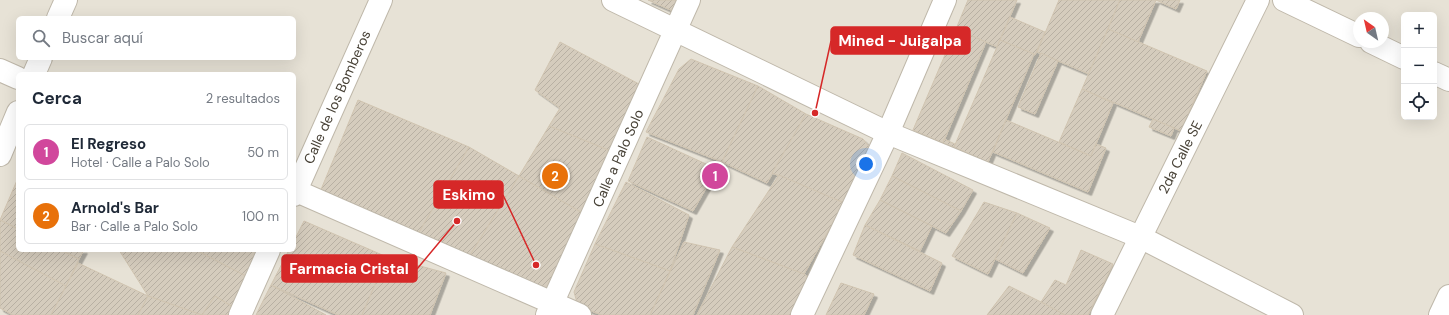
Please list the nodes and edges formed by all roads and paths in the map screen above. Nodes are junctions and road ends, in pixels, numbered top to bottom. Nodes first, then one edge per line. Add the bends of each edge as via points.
1 (66, 0) edge
2 (381, 0) edge
3 (614, 0) edge
4 (689, 0) edge
5 (945, 0) edge
6 (1258, 0) edge
7 (1284, 0) edge
8 (59, 16) edge
9 (676, 29) junction
10 (1353, 33) edge
11 (1383, 48) edge
12 (1401, 57) edge
13 (40, 60) edge
14 (0, 70) edge
15 (35, 72) edge
16 (1437, 74) edge
17 (16, 77) edge
18 (1449, 80) edge
19 (16, 117) edge
20 (888, 133) junction
21 (0, 155) edge
22 (296, 190) edge
23 (296, 192) edge
24 (1140, 237) junction
25 (268, 252) edge
26 (1449, 296) edge
27 (549, 309) edge
28 (240, 315) edge
29 (580, 315) edge
30 (802, 315) edge
31 (1102, 315) edge
32 (1292, 315) edge
33 (1440, 315) edge

1 - 8 street
2 - 22 street, Calle de los Bomberos
3 - 9 street
4 - 9 street, Calle a Palo Solo
5 - 20 street
6 - 24 street, 2da Calle SE
7 - 10 street
9 - 20 street
9 - 27 street, Calle a Palo Solo
11 - 12 street
13 - 15 street
14 - 17 street
16 - 18 street
19 - 21 street
20 - 24 street
20 - 30 street
23 - 27 street
24 - 31 street, 2da Calle SE
24 - 32 street
25 - 28 street
26 - 33 street
27 - 29 street

